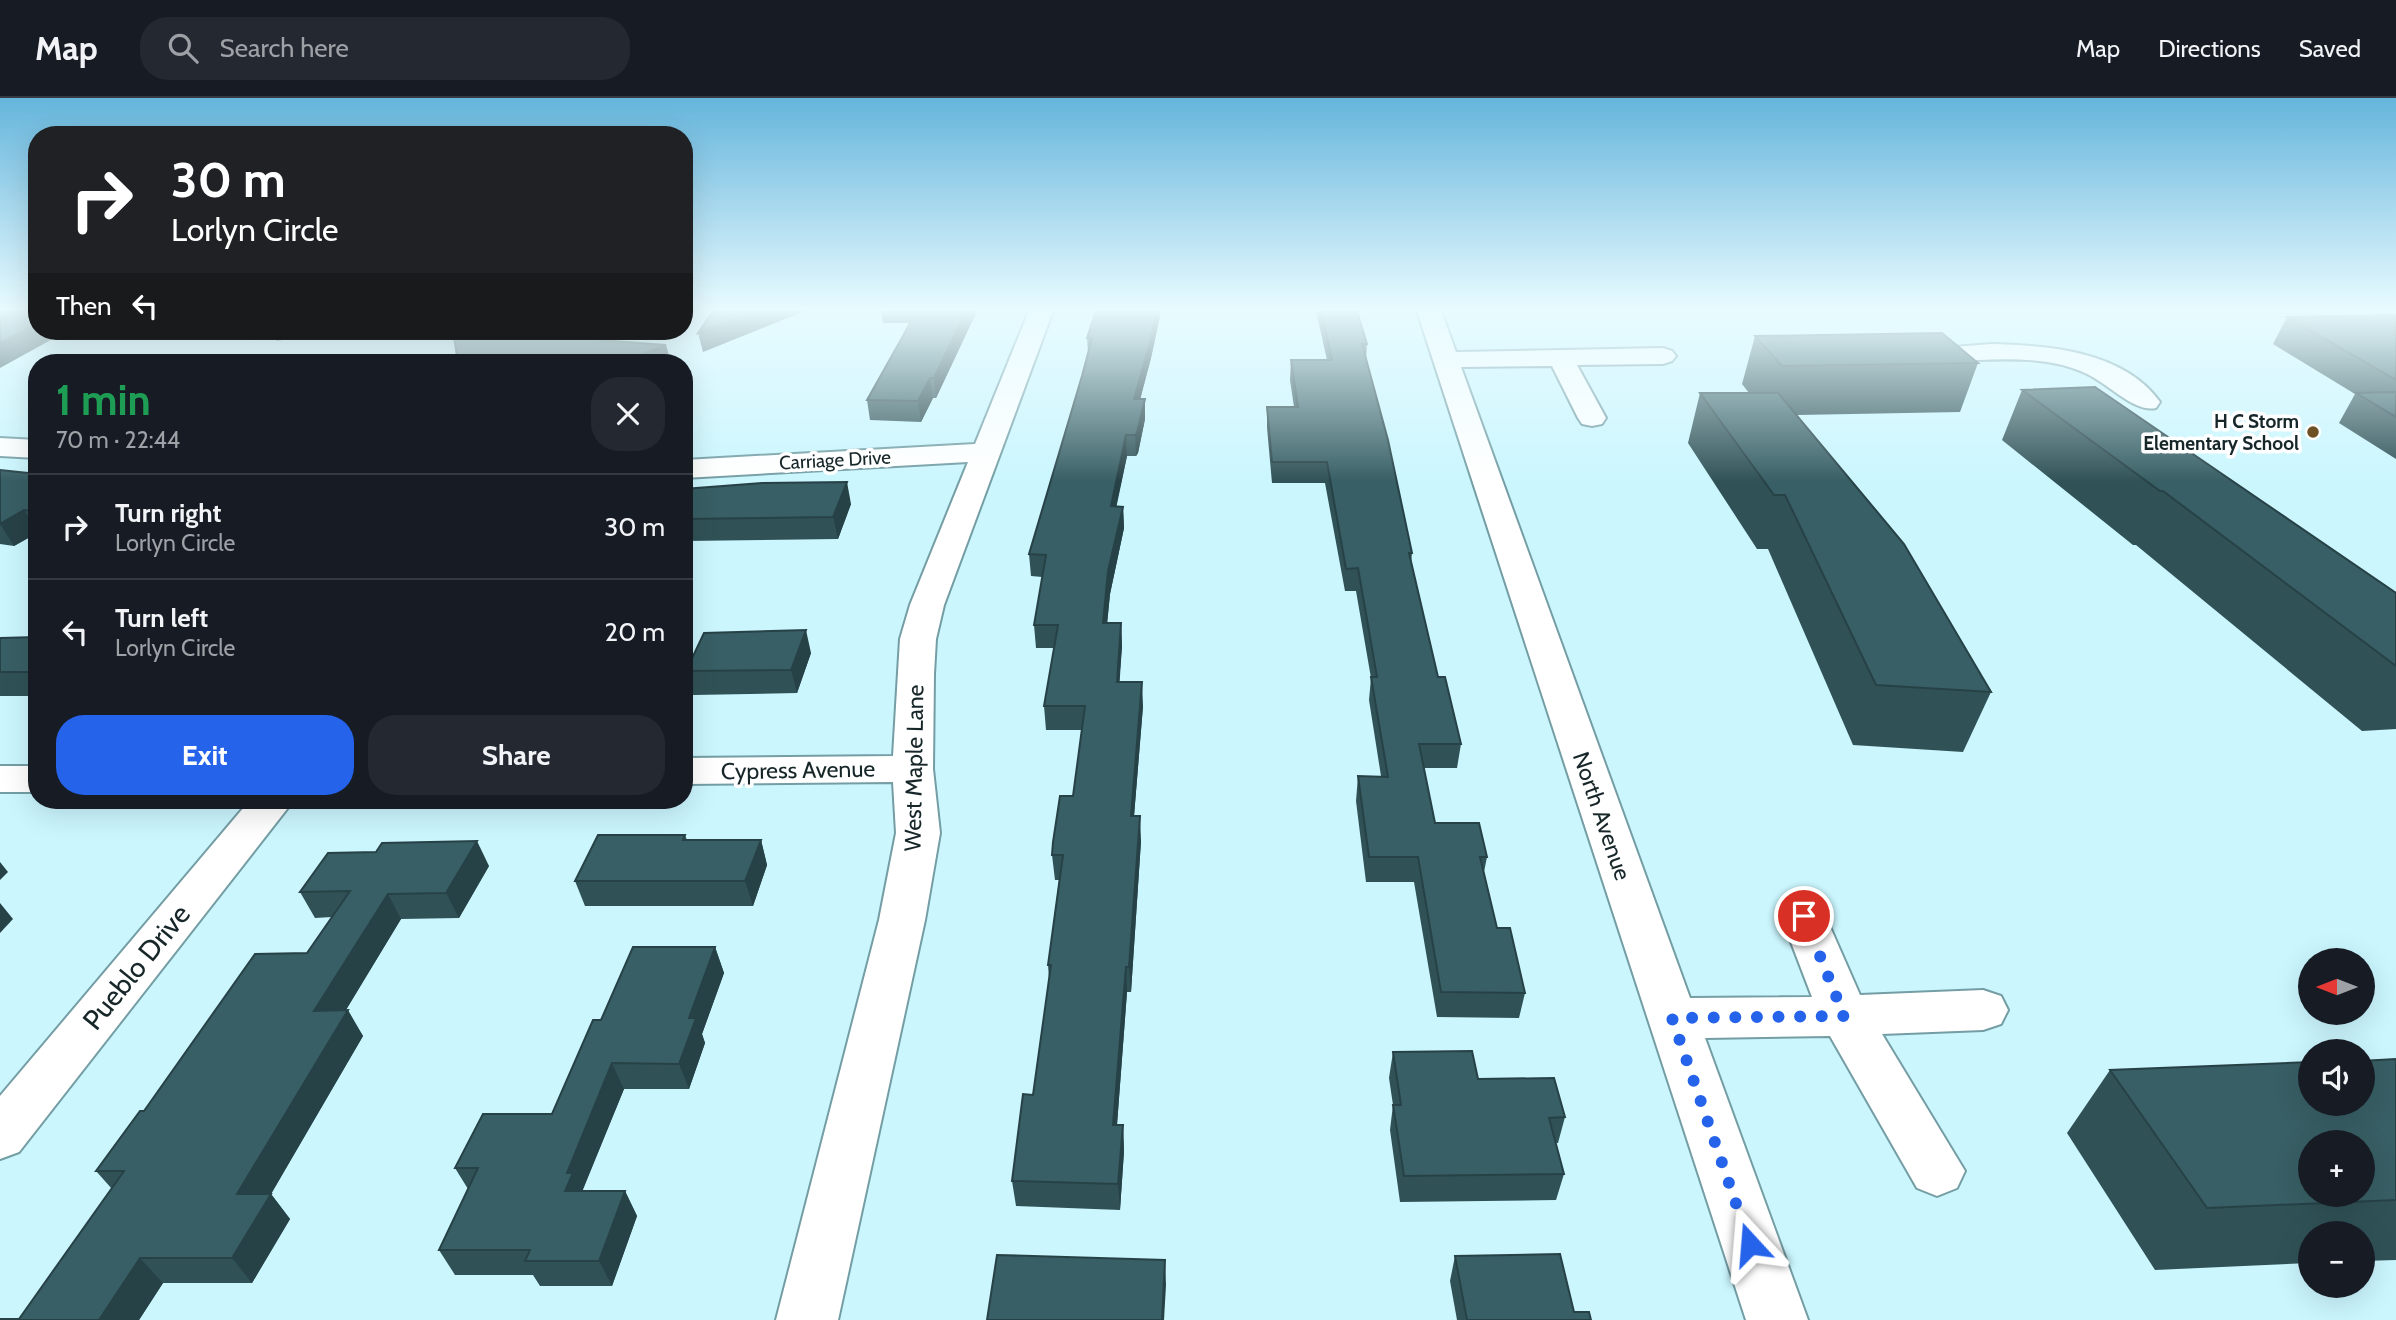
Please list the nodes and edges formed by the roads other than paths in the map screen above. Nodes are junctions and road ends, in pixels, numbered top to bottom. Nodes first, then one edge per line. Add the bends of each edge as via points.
1 (1019, 368) edge
2 (1448, 368) edge
3 (1566, 368) edge
4 (2093, 368) edge
5 (2146, 402) dead end
6 (1592, 418) dead end
7 (0, 447) edge
8 (28, 449) edge
9 (986, 452) junction
10 (693, 468) edge
11 (912, 769) junction
12 (693, 771) edge
13 (0, 779) edge
14 (28, 779) edge
15 (266, 809) edge
16 (1804, 916) dead end
17 (1983, 1010) dead end
18 (1844, 1016) junction
19 (1672, 1018) junction
20 (0, 1135) edge
21 (1937, 1171) dead end
22 (807, 1320) edge
23 (1777, 1320) edge

1 - 9 street, West Maple Lane
2 - 19 street, North Avenue
3 - 6 street
4 - 5 street via 2113,376
7 - 8 street
9 - 10 street, Carriage Drive
9 - 11 street, West Maple Lane via 918,639
11 - 12 street, Cypress Avenue
11 - 22 street, West Maple Lane via 918,833 902,920
13 - 14 street
15 - 20 street, Pueblo Drive
16 - 18 street
17 - 18 street
18 - 19 street
18 - 21 street
19 - 23 street, North Avenue

